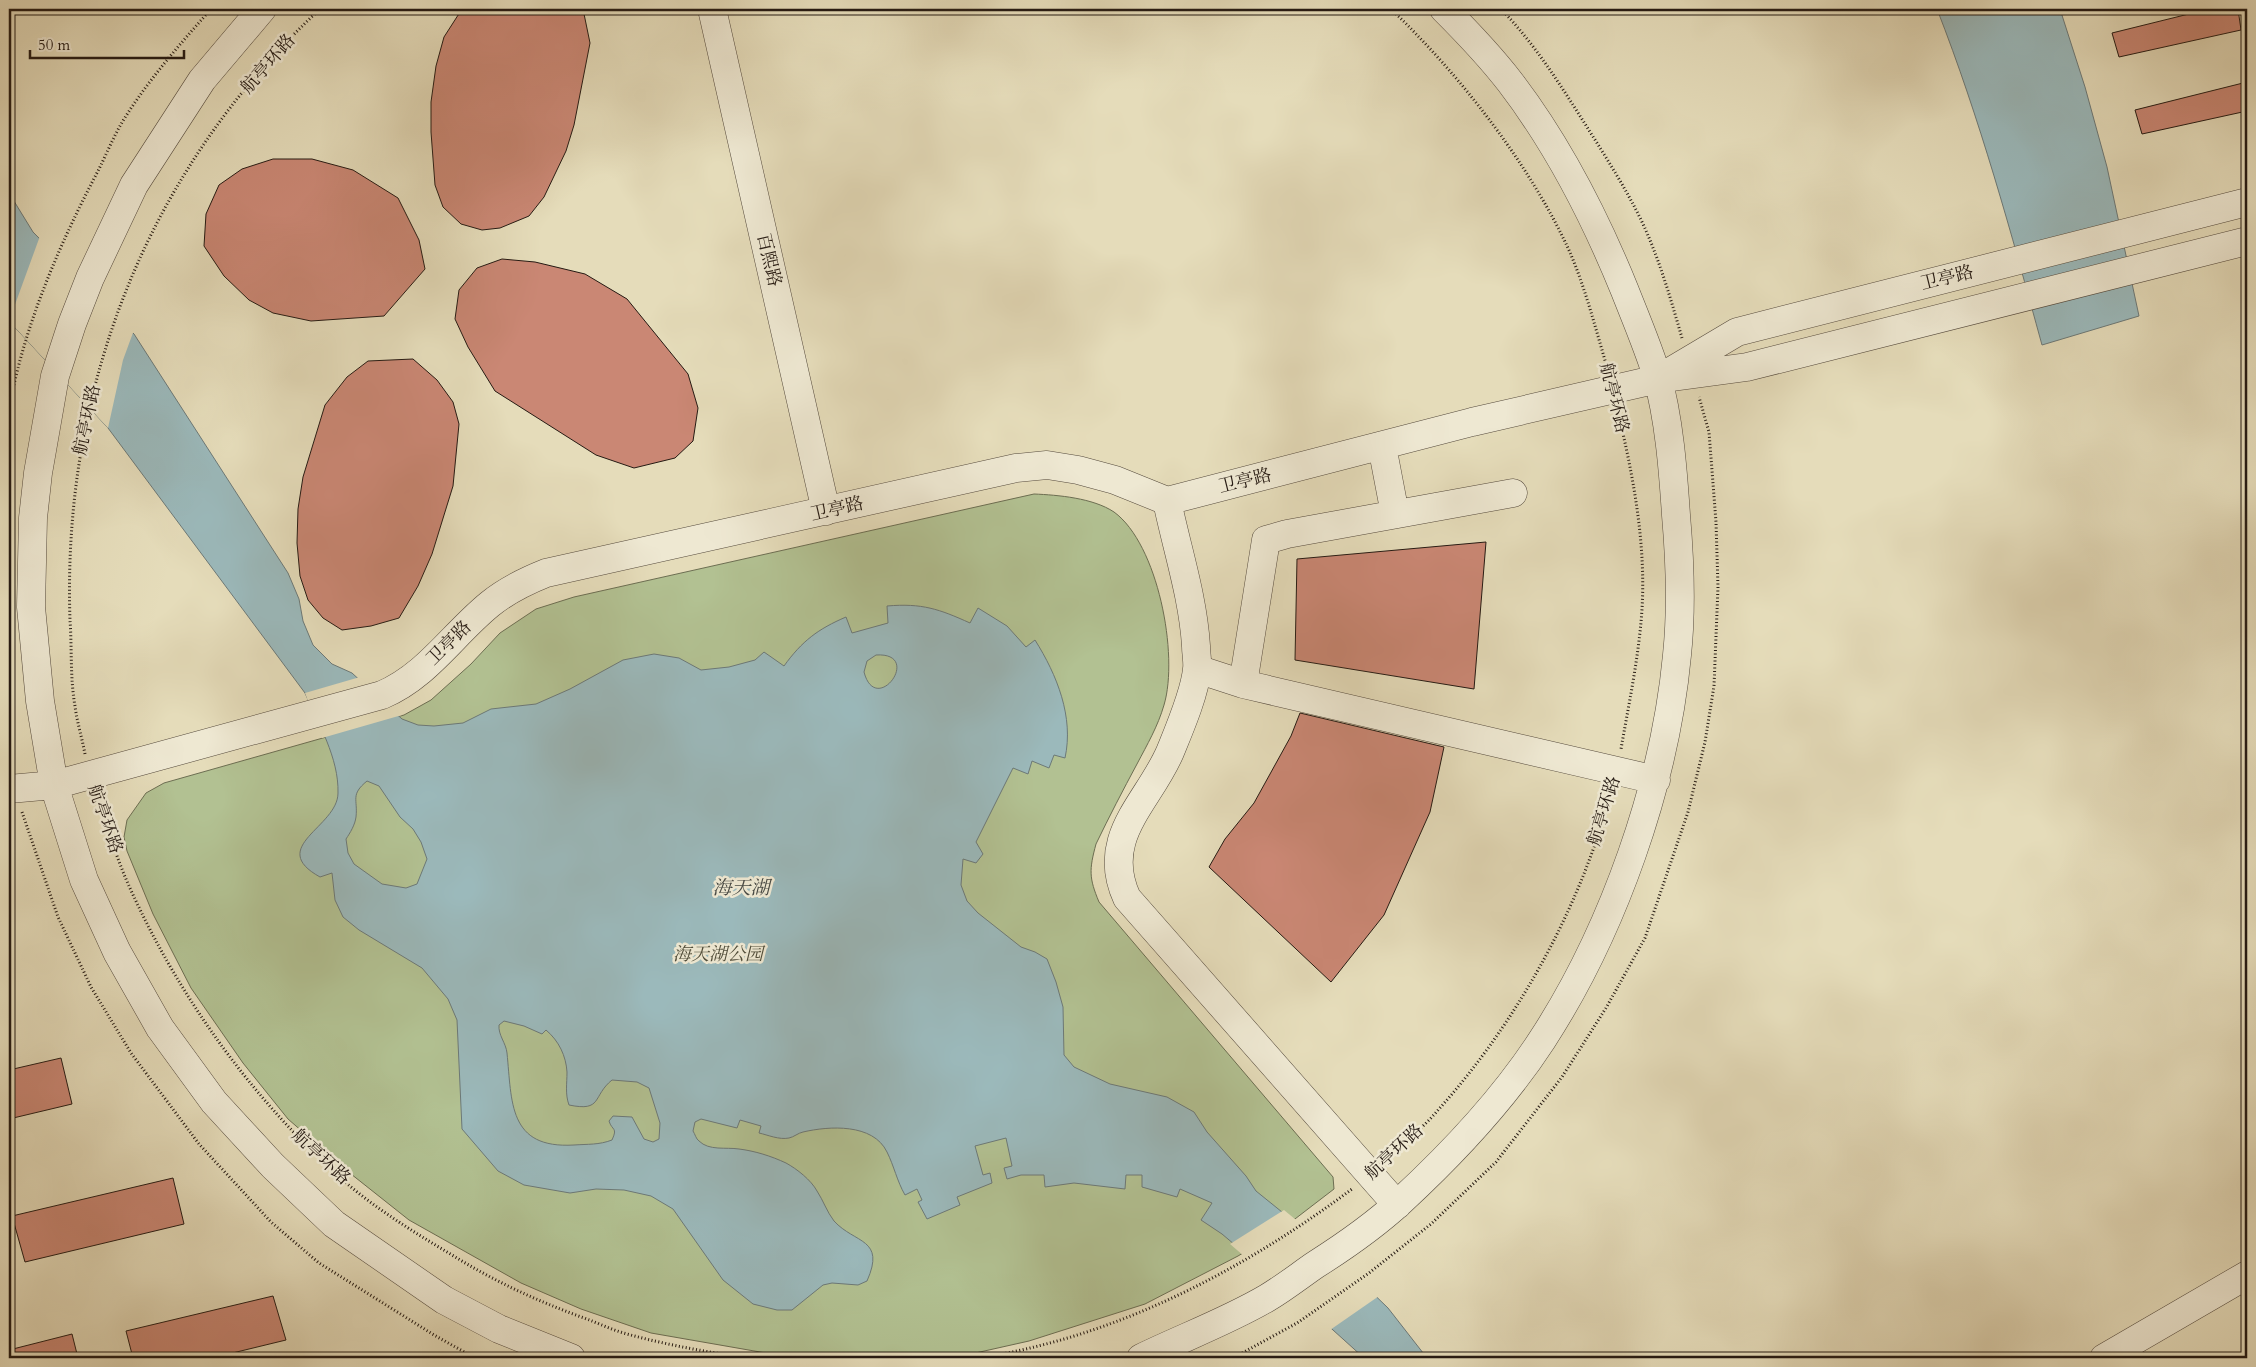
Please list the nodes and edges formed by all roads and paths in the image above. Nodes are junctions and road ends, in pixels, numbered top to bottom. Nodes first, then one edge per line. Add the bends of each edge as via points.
1 (211, 9) edge
2 (262, 9) edge
3 (320, 9) edge
4 (712, 9) edge
5 (1391, 9) edge
6 (1444, 9) edge
7 (2247, 202) edge
8 (2247, 241) edge
9 (1658, 379) junction
10 (1613, 389) junction
11 (9, 409) edge
12 (1382, 446) junction
13 (1513, 493) dead end
14 (1167, 501) junction
15 (826, 511) junction
16 (1396, 514) junction
17 (1197, 669) junction
18 (1243, 684) junction
19 (1616, 770) junction
20 (90, 775) junction
21 (1656, 780) junction
22 (54, 785) junction
23 (9, 789) edge
24 (9, 808) edge
25 (1371, 1175) junction
26 (1397, 1205) junction
27 (1369, 1273) dead end
28 (2247, 1275) edge
29 (571, 1358) edge
30 (748, 1358) edge
31 (978, 1358) edge
32 (1141, 1358) edge
33 (1233, 1358) edge
34 (2104, 1358) edge

1 - 11 path via 170,56 125,118 59,250 26,343
2 - 22 street via 202,80 134,185 90,278 56,376 38,473 30,607 40,701
3 - 20 path, 航亭环路 via 278,50 198,150 166,206 116,312 88,408 75,478 70,533 74,704
4 - 15 street, 百熙路
5 - 10 path, 航亭环路 via 1425,42 1488,120 1543,201 1568,249 1587,299
6 - 9 street via 1509,80 1547,134 1582,195 1636,318
7 - 9 street, 卫亭路 via 1737,332
8 - 9 street, 卫亭路 via 1747,367
9 - 10 street, 卫亭路
9 - 21 street via 1674,490 1679,604 1678,653
10 - 12 street, 卫亭路
10 - 19 path, 航亭环路 via 1634,485 1642,607 1638,651
12 - 14 street, 卫亭路
12 - 16 street
13 - 16 street
14 - 15 street, 卫亭路 via 1115,480 1046,465 1016,468
14 - 17 street via 1195,627
15 - 20 street, 卫亭路 via 546,573 522,582 489,604 413,678 398,688
16 - 18 street via 1266,540
17 - 18 street
17 - 25 street via 1169,754 1119,848 1120,882 1127,898
18 - 19 street
19 - 21 street
19 - 25 path, 航亭环路 via 1585,872 1542,964 1483,1053 1439,1110
20 - 22 street, 卫亭路
20 - 30 path, 航亭环路 via 129,887 182,989 210,1033 252,1086 337,1175 390,1216 446,1252 491,1279 544,1303 624,1333
21 - 26 street via 1609,910 1583,968 1542,1041 1447,1157
22 - 23 street
22 - 24 street
22 - 29 street via 84,880 117,952 160,1028 214,1102 273,1166 334,1224 380,1257 444,1300 499,1329
25 - 26 street
25 - 31 path, 航亭环路 via 1313,1217 1240,1262 1167,1301 1112,1324 1005,1354
26 - 32 street via 1345,1245 1266,1298
27 - 33 path via 1297,1323
28 - 34 street

